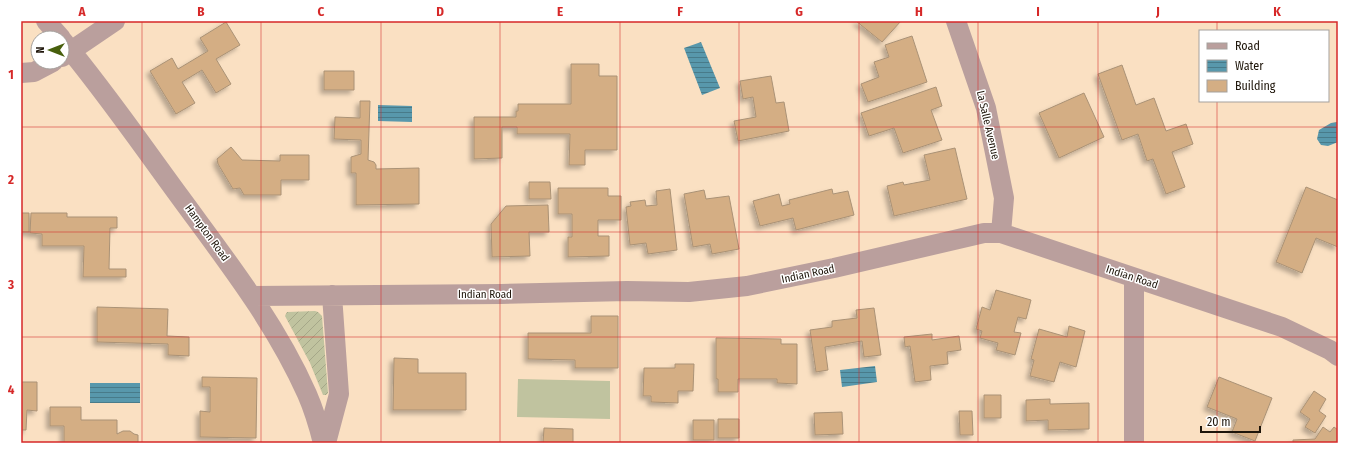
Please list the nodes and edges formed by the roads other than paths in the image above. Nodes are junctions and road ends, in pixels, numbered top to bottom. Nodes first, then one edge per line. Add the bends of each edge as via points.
1 (46, 21) edge
2 (115, 21) edge
3 (956, 21) edge
4 (52, 30) edge
5 (70, 44) edge
6 (70, 53) edge
7 (38, 70) edge
8 (21, 73) edge
9 (1001, 233) junction
10 (1134, 278) junction
11 (332, 295) junction
12 (252, 296) junction
13 (1338, 356) edge
14 (325, 443) edge
15 (1134, 443) edge

1 - 4 street, Hampton Road
2 - 5 street via 96,33
3 - 9 street, La Salle Avenue via 986,108 1004,198
6 - 12 street, Hampton Road via 134,133
7 - 8 street
9 - 10 street, Indian Road
9 - 11 street, Indian Road via 984,233 747,286 690,292
10 - 13 street, Indian Road via 1282,327
10 - 15 street
11 - 12 street, Indian Road
11 - 14 street via 340,394
12 - 14 street, Hampton Road via 281,342 307,394

